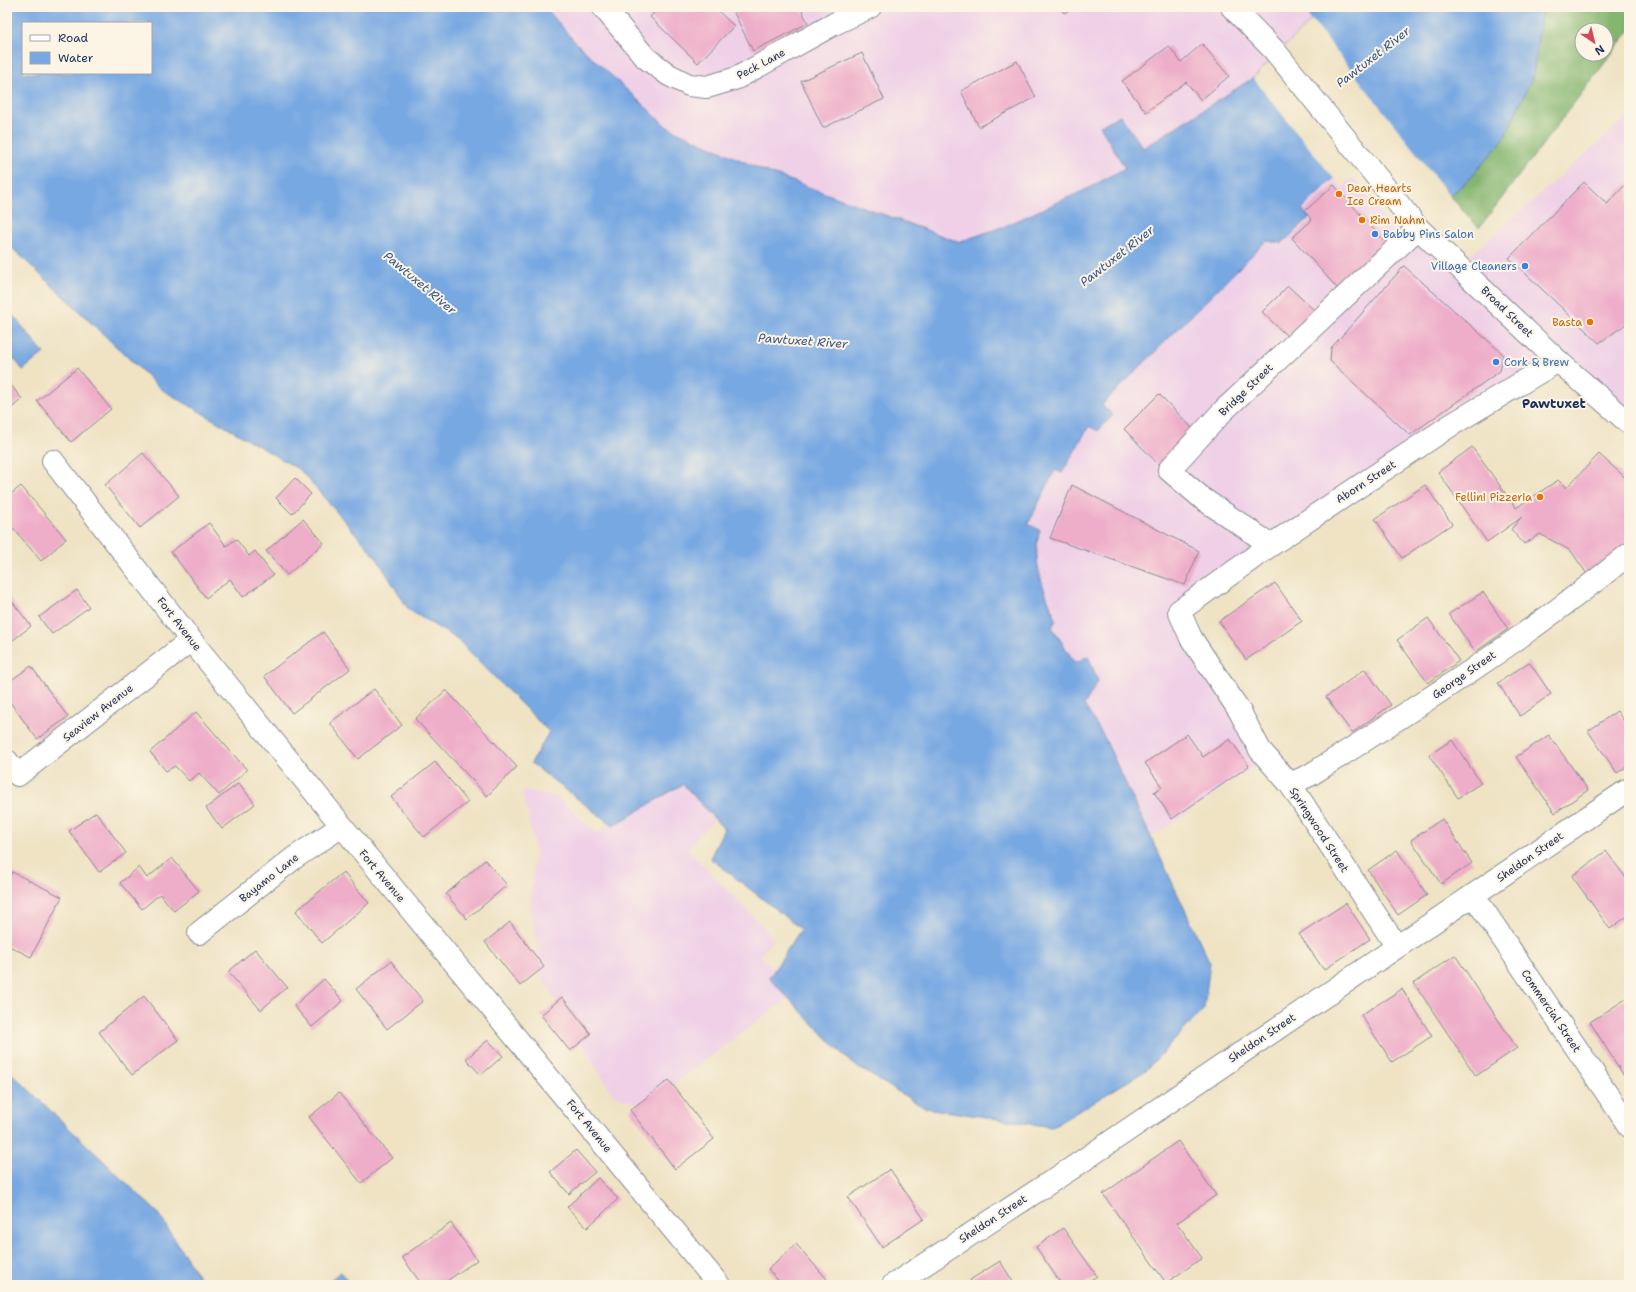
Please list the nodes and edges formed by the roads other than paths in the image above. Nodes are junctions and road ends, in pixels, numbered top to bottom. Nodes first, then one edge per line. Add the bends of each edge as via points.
1 (603, 7) edge
2 (870, 7) edge
3 (1232, 7) edge
4 (1251, 7) edge
5 (1276, 52) junction
6 (1416, 225) junction
7 (1558, 361) junction
8 (1629, 423) edge
9 (53, 461) dead end
10 (1271, 544) junction
11 (1629, 554) edge
12 (1179, 611) joint
13 (191, 640) junction
14 (7, 761) edge
15 (1290, 784) junction
16 (1629, 789) edge
17 (342, 826) junction
18 (1474, 896) junction
19 (199, 933) dead end
20 (1396, 947) junction
21 (1629, 1126) edge
22 (719, 1285) edge
23 (893, 1285) edge

1 - 2 street, Peck Lane via 646,58 669,75 689,84 707,87 737,78
3 - 5 street
4 - 5 street
5 - 6 street, Broad Street
6 - 7 street, Broad Street
6 - 10 street, Bridge Street via 1223,411 1169,470 1203,500
7 - 8 street, Broad Street
7 - 10 street, Aborn Street via 1451,425
9 - 13 street, Fort Avenue
10 - 12 street, Aborn Street
11 - 15 street, George Street via 1544,620 1440,692 1310,775
12 - 15 street, Springwood Street via 1191,638 1239,710 1260,750
13 - 14 street, Seaview Avenue via 18,775
13 - 17 street, Fort Avenue
15 - 20 street, Springwood Street
16 - 18 street, Sheldon Street
17 - 19 street, Bayamo Lane via 294,858
17 - 22 street, Fort Avenue
18 - 20 street, Sheldon Street
18 - 21 street, Commercial Street
20 - 23 street, Sheldon Street via 1072,1168

